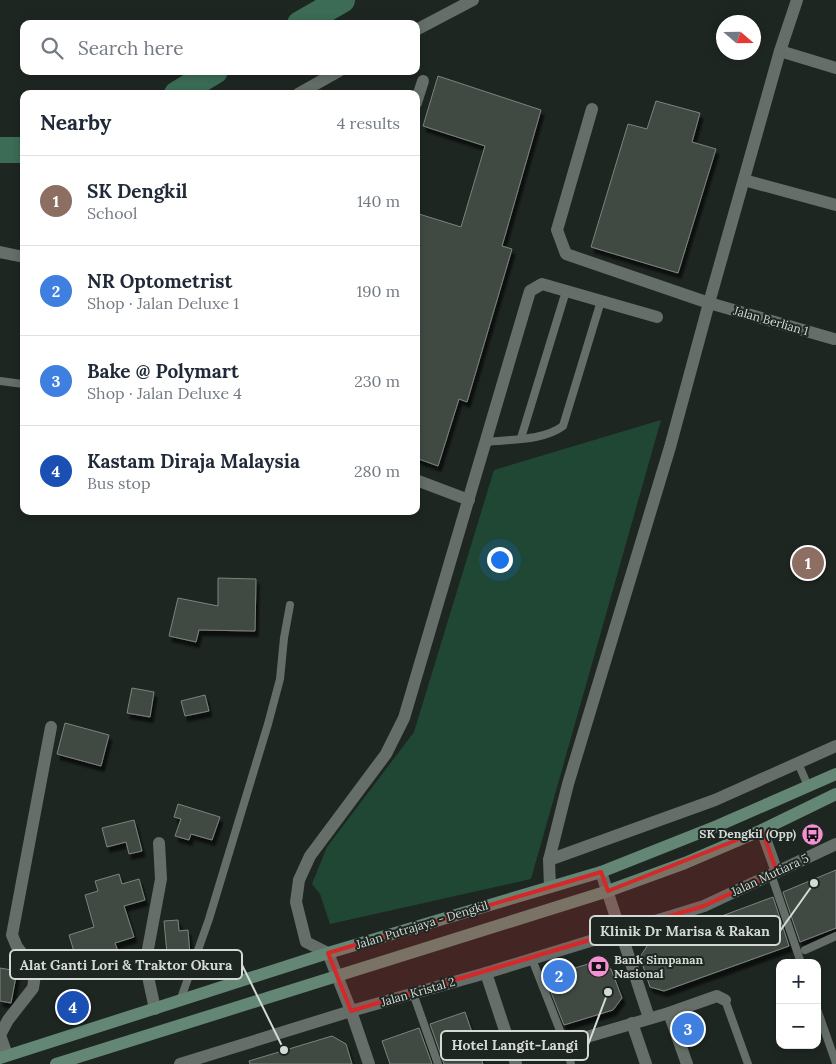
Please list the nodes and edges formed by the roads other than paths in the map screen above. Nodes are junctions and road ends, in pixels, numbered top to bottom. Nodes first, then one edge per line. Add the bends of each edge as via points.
1 (473, 0) edge
2 (797, 0) edge
3 (420, 28) edge
4 (780, 51) junction
5 (836, 68) edge
6 (332, 75) edge
7 (423, 81) dead end
8 (305, 90) edge
9 (420, 90) edge
10 (592, 109) dead end
11 (744, 180) junction
12 (836, 205) edge
13 (0, 252) edge
14 (20, 256) edge
15 (566, 291) junction
16 (601, 301) junction
17 (709, 302) junction
18 (657, 317) dead end
19 (835, 338) edge
20 (0, 380) edge
21 (20, 383) edge
22 (521, 438) junction
23 (486, 442) junction
24 (420, 482) edge
25 (469, 500) junction
26 (290, 605) dead end
27 (51, 727) dead end
28 (836, 746) edge
29 (798, 763) junction
30 (836, 774) edge
31 (808, 786) junction
32 (836, 794) edge
33 (762, 830) junction
34 (159, 843) dead end
35 (836, 844) edge
36 (549, 860) junction
37 (601, 872) junction
38 (774, 873) junction
39 (550, 887) junction
40 (608, 891) junction
41 (620, 932) junction
42 (836, 936) edge
43 (805, 950) dead end
44 (328, 953) junction
45 (532, 959) junction
46 (800, 959) edge
47 (486, 973) junction
48 (335, 976) junction
49 (413, 993) junction
50 (726, 1000) joint
51 (180, 1001) junction
52 (155, 1009) junction
53 (351, 1010) junction
54 (669, 1013) junction
55 (648, 1018) junction
56 (821, 1020) edge
57 (632, 1023) junction
58 (566, 1046) junction
59 (3, 1057) edge
60 (186, 1063) edge
61 (836, 1063) edge
62 (56, 1064) edge
63 (369, 1064) edge
64 (438, 1064) edge
65 (516, 1064) edge
66 (571, 1064) edge
67 (646, 1064) edge
68 (687, 1064) edge
69 (748, 1064) edge

1 - 3 street
2 - 4 street
4 - 5 street
4 - 11 street
6 - 8 street
7 - 9 street
10 - 17 street, Jalan Berlian 1 via 557,230 566,254
11 - 12 street
11 - 17 street
13 - 14 street
15 - 16 street
15 - 22 lane
15 - 23 street via 542,284 530,291
16 - 18 street
16 - 22 lane via 563,426 556,432
17 - 19 street, Jalan Berlian 1
17 - 36 street via 670,447 568,784
20 - 21 lane
22 - 23 lane
23 - 25 street
24 - 25 street
25 - 44 street via 404,718 386,754 310,856 299,880 296,902 306,942
26 - 51 lane via 280,679 268,724 209,919
27 - 59 street via 12,935 36,975 32,988 0,1035
28 - 29 street
29 - 31 lane
29 - 36 street via 715,800
30 - 31 main road, Jalan Putrajaya - Dengkil
31 - 37 main road, Jalan Putrajaya - Dengkil
32 - 33 main road, Jalan Putrajaya - Dengkil
33 - 38 street
33 - 40 main road, Jalan Putrajaya - Dengkil
34 - 52 street via 161,879 147,972
35 - 38 street, Jalan Mutiara 5
36 - 39 street
37 - 39 main road, Jalan Putrajaya - Dengkil
37 - 40 street
38 - 41 street, Jalan Mutiara 5 via 704,906
38 - 46 lane
39 - 44 main road, Jalan Putrajaya - Dengkil
40 - 41 street
40 - 48 main road, Jalan Putrajaya - Dengkil
41 - 45 street, Jalan Kristal 2
41 - 55 street
42 - 43 lane
44 - 48 street
44 - 51 main road, Jalan Putrajaya - Dengkil
45 - 47 street, Jalan Kristal 2
45 - 58 lane
47 - 49 street, Jalan Kristal 2
47 - 65 street
48 - 53 street
48 - 62 main road, Jalan Putrajaya - Dengkil
49 - 53 street, Jalan Kristal 2
49 - 64 lane
50 - 54 street via 717,996
50 - 69 lane
51 - 52 main road, Jalan Putrajaya - Dengkil
52 - 59 main road, Jalan Putrajaya - Dengkil
53 - 60 street, Jalan Kristal 2
53 - 63 street
54 - 55 street
54 - 68 street
55 - 57 street
56 - 61 lane
57 - 58 street
57 - 67 street
58 - 66 lane

